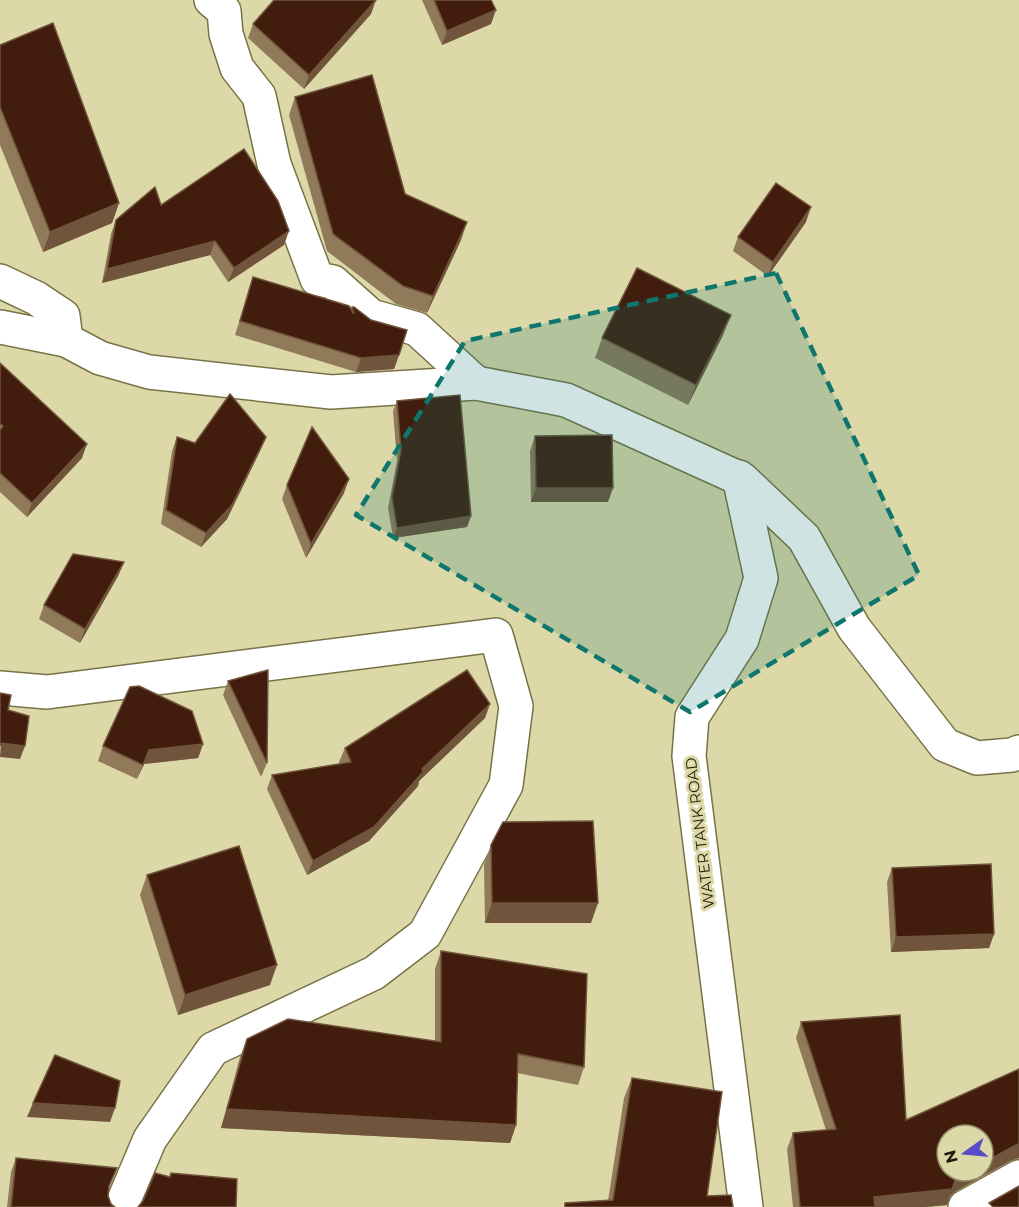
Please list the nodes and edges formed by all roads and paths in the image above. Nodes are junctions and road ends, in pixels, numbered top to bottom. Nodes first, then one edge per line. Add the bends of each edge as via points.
1 (211, 0) edge
2 (0, 281) edge
3 (0, 327) edge
4 (66, 340) junction
5 (476, 382) junction
6 (741, 478) junction
7 (0, 688) edge
8 (1019, 752) edge
9 (1019, 1177) edge
10 (121, 1207) edge
11 (746, 1207) edge
12 (964, 1207) edge

1 - 5 street via 224,11 226,34 237,68 259,96 274,164 317,279 333,282 371,316 417,329
2 - 4 street via 36,297 63,316
3 - 4 street
4 - 5 street via 100,358 149,372 331,392
5 - 6 street via 566,400
6 - 8 street via 804,538 854,627 945,745 977,758
6 - 11 street, WATER TANK ROAD via 761,578 742,639 692,717 689,756
7 - 10 street via 48,692 496,635 516,706 506,785 425,934 374,973 213,1048 150,1139
9 - 12 street

